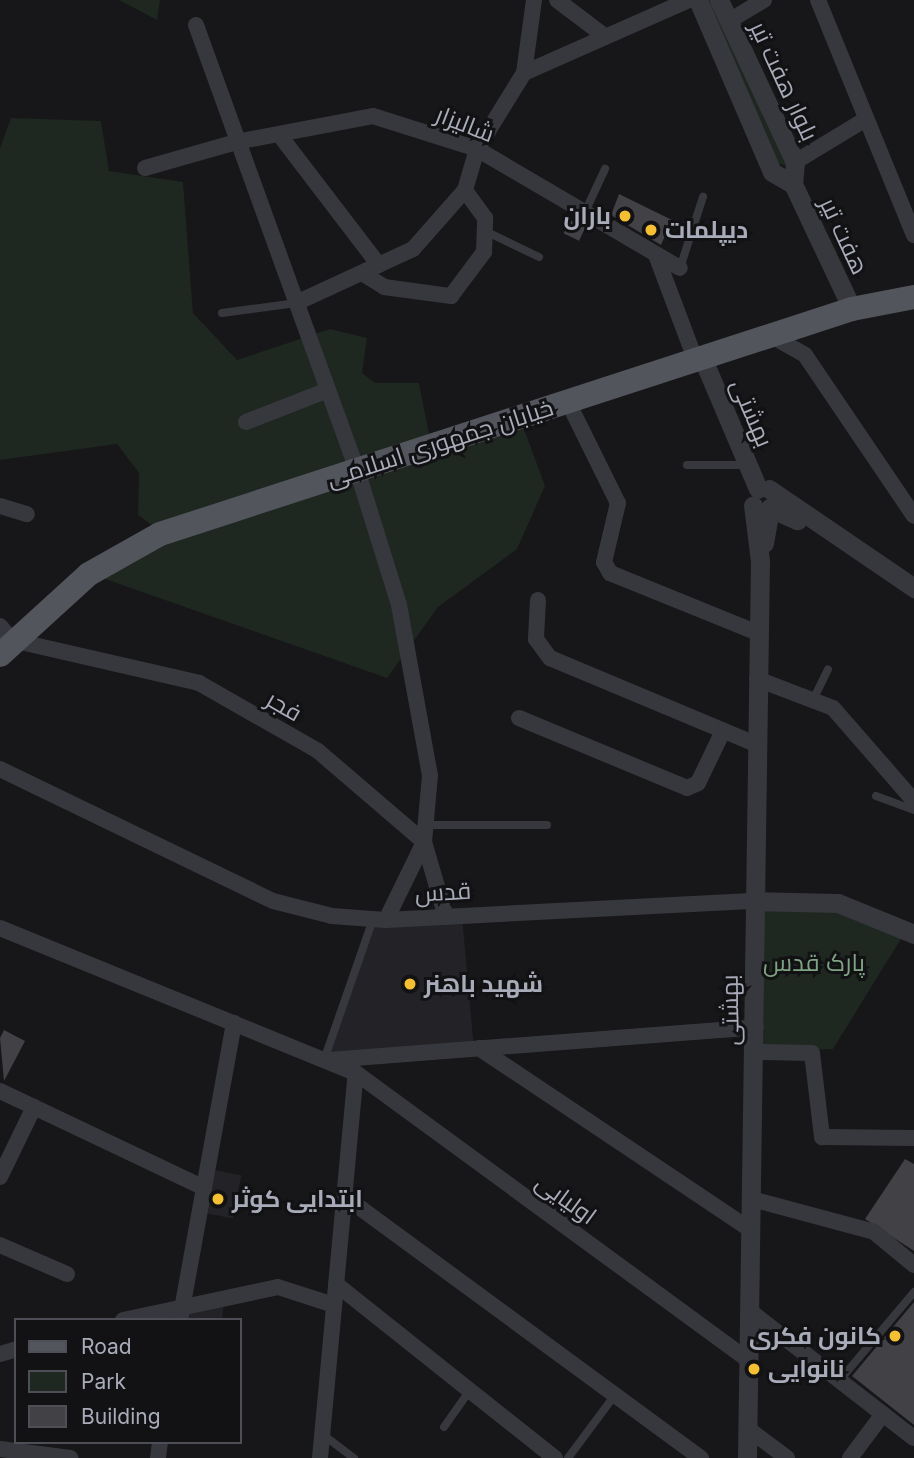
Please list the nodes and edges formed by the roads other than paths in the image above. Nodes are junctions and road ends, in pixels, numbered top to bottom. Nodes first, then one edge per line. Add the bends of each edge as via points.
1 (534, 0) edge
2 (556, 0) edge
3 (689, 0) edge
4 (698, 0) edge
5 (719, 0) edge
6 (764, 0) edge
7 (818, 0) edge
8 (729, 21) junction
9 (196, 25) dead end
10 (606, 37) junction
11 (524, 73) junction
12 (866, 119) junction
13 (281, 137) junction
14 (236, 142) junction
15 (477, 149) junction
16 (795, 162) junction
17 (145, 169) dead end
18 (605, 169) dead end
19 (793, 184) junction
20 (466, 190) junction
21 (703, 197) dead end
22 (584, 215) junction
23 (485, 231) junction
24 (914, 235) edge
25 (656, 255) junction
26 (539, 257) dead end
27 (379, 265) junction
28 (680, 268) joint
29 (362, 273) junction
30 (914, 297) edge
31 (296, 303) junction
32 (852, 309) junction
33 (222, 313) dead end
34 (770, 335) junction
35 (699, 358) junction
36 (328, 390) junction
37 (568, 402) junction
38 (246, 422) dead end
39 (687, 465) dead end
40 (748, 465) junction
41 (357, 470) junction
42 (763, 498) junction
43 (0, 506) edge
44 (27, 514) dead end
45 (914, 516) edge
46 (914, 588) edge
47 (538, 600) dead end
48 (758, 633) junction
49 (4, 640) edge
50 (828, 669) dead end
51 (757, 679) junction
52 (813, 700) junction
53 (519, 718) dead end
54 (723, 730) junction
55 (756, 744) junction
56 (0, 769) edge
57 (876, 796) dead end
58 (914, 801) edge
59 (914, 810) edge
60 (425, 825) junction
61 (547, 825) dead end
62 (424, 842) junction
63 (751, 901) junction
64 (446, 916) junction
65 (379, 919) junction
66 (0, 928) edge
67 (914, 934) edge
68 (234, 1023) junction
69 (755, 1027) junction
70 (479, 1048) junction
71 (755, 1052) junction
72 (324, 1060) junction
73 (356, 1073) junction
74 (0, 1091) edge
75 (34, 1107) junction
76 (914, 1138) edge
77 (0, 1177) edge
78 (200, 1186) junction
79 (344, 1196) junction
80 (752, 1199) junction
81 (751, 1230) junction
82 (0, 1245) edge
83 (914, 1265) edge
84 (67, 1274) dead end
85 (336, 1284) junction
86 (914, 1293) edge
87 (334, 1306) junction
88 (181, 1311) edge
89 (750, 1311) junction
90 (136, 1318) edge
91 (749, 1361) junction
92 (839, 1380) junction
93 (470, 1390) junction
94 (615, 1395) junction
95 (883, 1414) junction
96 (444, 1427) dead end
97 (747, 1428) junction
98 (322, 1434) junction
99 (914, 1438) edge
100 (0, 1449) edge
101 (70, 1458) edge
102 (320, 1458) edge
103 (354, 1458) edge
104 (555, 1458) edge
105 (568, 1458) edge
106 (701, 1458) edge
107 (747, 1458) edge
108 (787, 1458) edge
109 (849, 1458) edge

1 - 11 street
2 - 10 street
3 - 10 street
4 - 19 street, بلوار هفت تیر via 772,172
5 - 8 street, بلوار هفت تیر
6 - 8 street
7 - 12 street
8 - 16 street, بلوار هفت تیر
9 - 14 street
10 - 11 street
11 - 15 street
12 - 16 street
12 - 24 street
13 - 14 street, شالیزار
13 - 15 street, شالیزار via 373,116
13 - 27 street
14 - 17 street, شالیزار
14 - 31 street
15 - 20 street
15 - 22 street, شالیزار
16 - 19 street, بلوار هفت تیر
18 - 22 lane
19 - 32 street, هفت تیر
20 - 23 street via 485,218
20 - 27 street via 413,249
21 - 28 lane
22 - 25 street, شالیزار
23 - 26 lane
23 - 29 street via 484,252 451,296 384,287
25 - 28 street, شالیزار
25 - 35 street
27 - 29 street
29 - 31 street
30 - 32 main road, خیابان جمهوری اسلامی
31 - 33 lane
31 - 36 street
32 - 34 main road, خیابان جمهوری اسلامی
34 - 35 main road, خیابان جمهوری اسلامی
34 - 45 street via 805,355
35 - 37 main road, خیابان جمهوری اسلامی
35 - 40 street, بهشتی
36 - 38 street
36 - 41 street
37 - 41 main road, خیابان جمهوری اسلامی
37 - 48 street via 618,503 604,562 610,573
39 - 40 lane
40 - 42 street, بهشتی
41 - 49 main road, خیابان جمهوری اسلامی via 160,534 89,574
41 - 60 street via 399,605 430,775
42 - 46 street
42 - 48 street, بهشتی
43 - 44 street
47 - 54 street via 536,639 550,658
48 - 51 street, بهشتی
49 - 62 street, فجر via 199,683 318,751
50 - 52 lane
51 - 52 street
51 - 55 street, بهشتی
52 - 58 street via 833,708
53 - 54 street via 687,788 698,783
54 - 55 street
55 - 63 street, بهشتی
56 - 65 street, قدس via 273,901
57 - 59 lane
60 - 61 lane
60 - 62 street
62 - 64 street
62 - 65 street
63 - 64 street, قدس
63 - 67 street, قدس via 838,903
63 - 69 street, بهشتی
64 - 65 street, قدس
65 - 72 lane
66 - 68 street, اولیایی
68 - 72 street, اولیایی
68 - 78 street
69 - 70 street
69 - 71 street, بهشتی
70 - 72 street
70 - 81 street
71 - 76 street via 812,1053 822,1137
71 - 80 street, بهشتی
72 - 73 street, اولیایی
73 - 79 street
73 - 91 street, اولیایی
74 - 75 street
75 - 77 street
75 - 78 street
78 - 88 street
79 - 85 street
79 - 94 street
80 - 81 street, بهشتی
80 - 83 street via 874,1232
81 - 89 street, بهشتی
82 - 84 street
85 - 87 street
85 - 93 street
86 - 92 lane
87 - 88 street via 278,1287
87 - 98 street
88 - 90 street
89 - 91 street, بهشتی
89 - 92 street
91 - 97 street, بهشتی
92 - 95 street
93 - 96 lane
93 - 104 street
94 - 105 lane
94 - 106 street
95 - 99 street
95 - 109 street
97 - 107 street, بهشتی
97 - 108 street
98 - 102 street
98 - 103 lane
100 - 101 street

